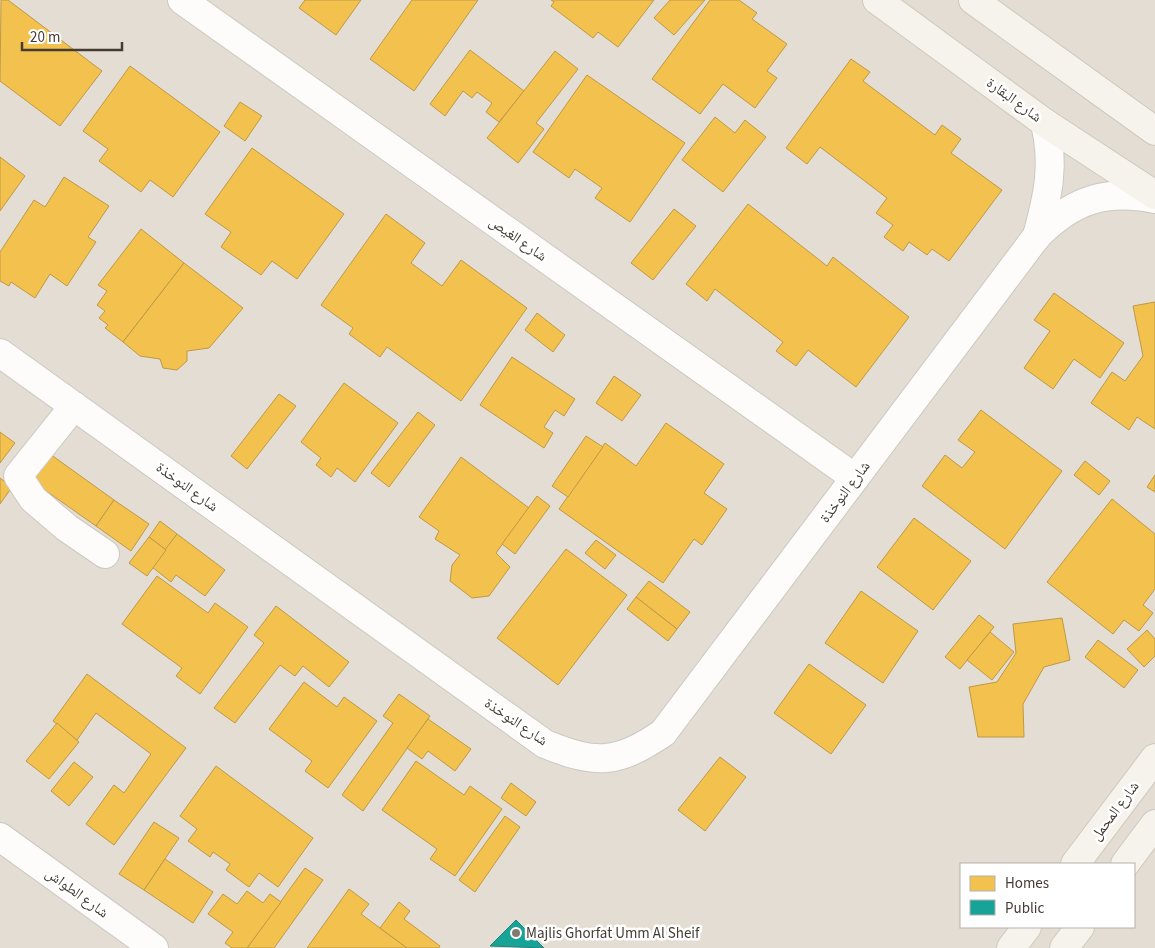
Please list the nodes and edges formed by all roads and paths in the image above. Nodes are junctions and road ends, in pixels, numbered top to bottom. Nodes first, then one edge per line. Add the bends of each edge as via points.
1 (182, 0) edge
2 (876, 0) edge
3 (973, 0) edge
4 (1045, 123) junction
5 (1155, 131) edge
6 (1155, 197) edge
7 (1037, 236) junction
8 (0, 353) edge
9 (74, 406) junction
10 (855, 478) junction
11 (105, 554) dead end
12 (1155, 758) edge
13 (1155, 824) edge
14 (0, 837) edge
15 (1076, 863) edge
16 (1127, 863) edge
17 (1026, 928) edge
18 (1079, 928) edge
19 (154, 948) edge
20 (1011, 948) edge
21 (1064, 948) edge

1 - 10 street, شارع الغيص
2 - 4 street, شارع البقارة
3 - 5 street
4 - 6 street, شارع البقارة
4 - 7 street, شارع النوخذة via 1051,167 1049,190
6 - 7 street, شارع النوخذة via 1117,195 1094,198 1073,206
7 - 10 street, شارع النوخذة
8 - 9 street, شارع النوخذة
9 - 10 street, شارع النوخذة via 545,744 575,756 607,759 637,750 663,733
9 - 11 street via 18,476 33,499
12 - 15 street, شارع المحمل
13 - 16 street
14 - 19 street, شارع الطواش
17 - 20 street
18 - 21 street

